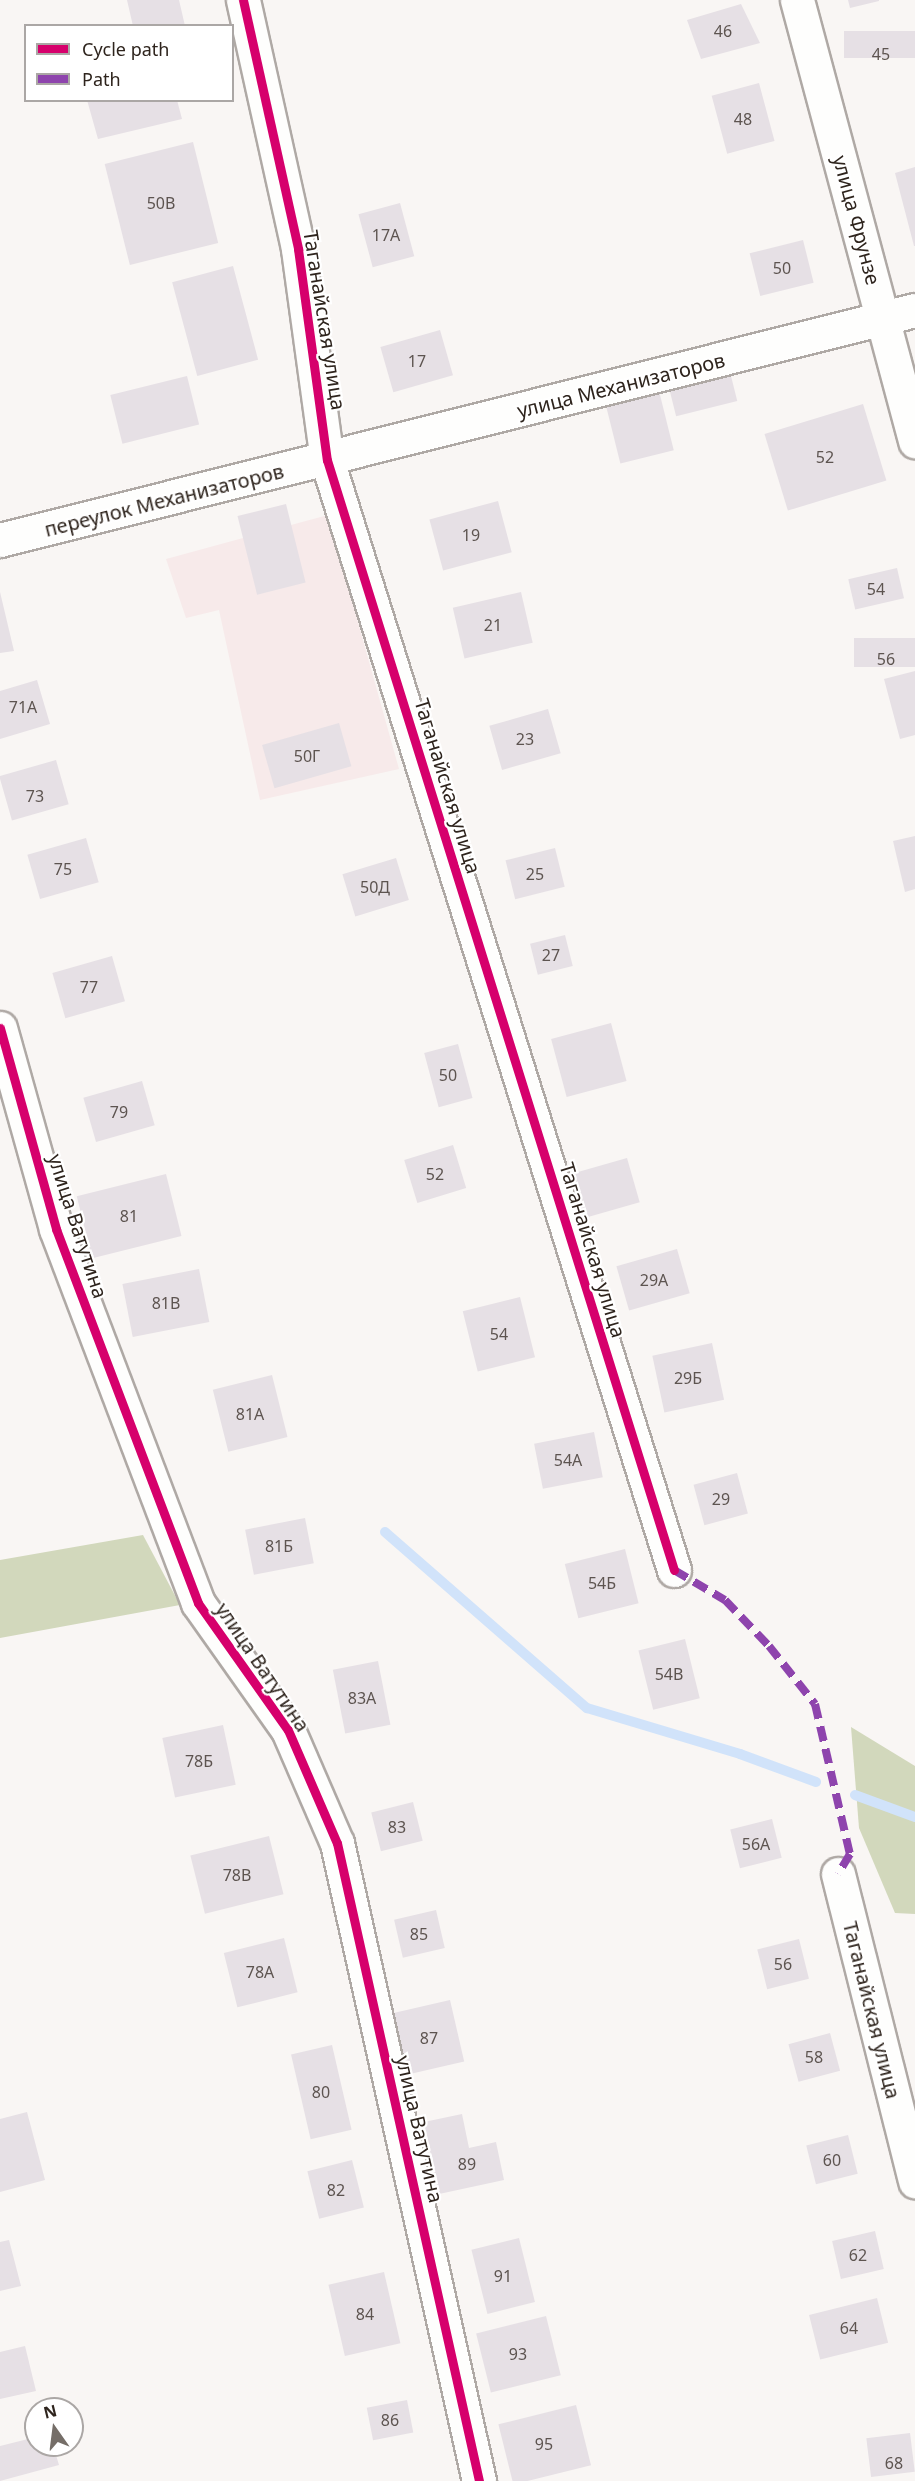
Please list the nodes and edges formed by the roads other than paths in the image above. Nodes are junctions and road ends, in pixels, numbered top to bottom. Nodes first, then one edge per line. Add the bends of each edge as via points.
1 (243, 0) edge
2 (797, 0) edge
3 (915, 310) edge
4 (883, 319) junction
5 (915, 441) edge
6 (327, 460) junction
7 (0, 540) edge
8 (0, 1028) edge
9 (674, 1570) dead end
10 (838, 1874) dead end
11 (915, 2181) edge
12 (479, 2481) edge

1 - 6 street, Таганайская улица via 298,249
2 - 4 street, улица Фрунзе
3 - 4 street, улица Механизаторов
4 - 5 street, улица Фрунзе
4 - 6 street, улица Механизаторов
6 - 7 street, переулок Механизаторов
6 - 9 street, Таганайская улица
8 - 12 street, улица Ватутина via 56,1229 198,1603 288,1730 337,1842
10 - 11 street, Таганайская улица

